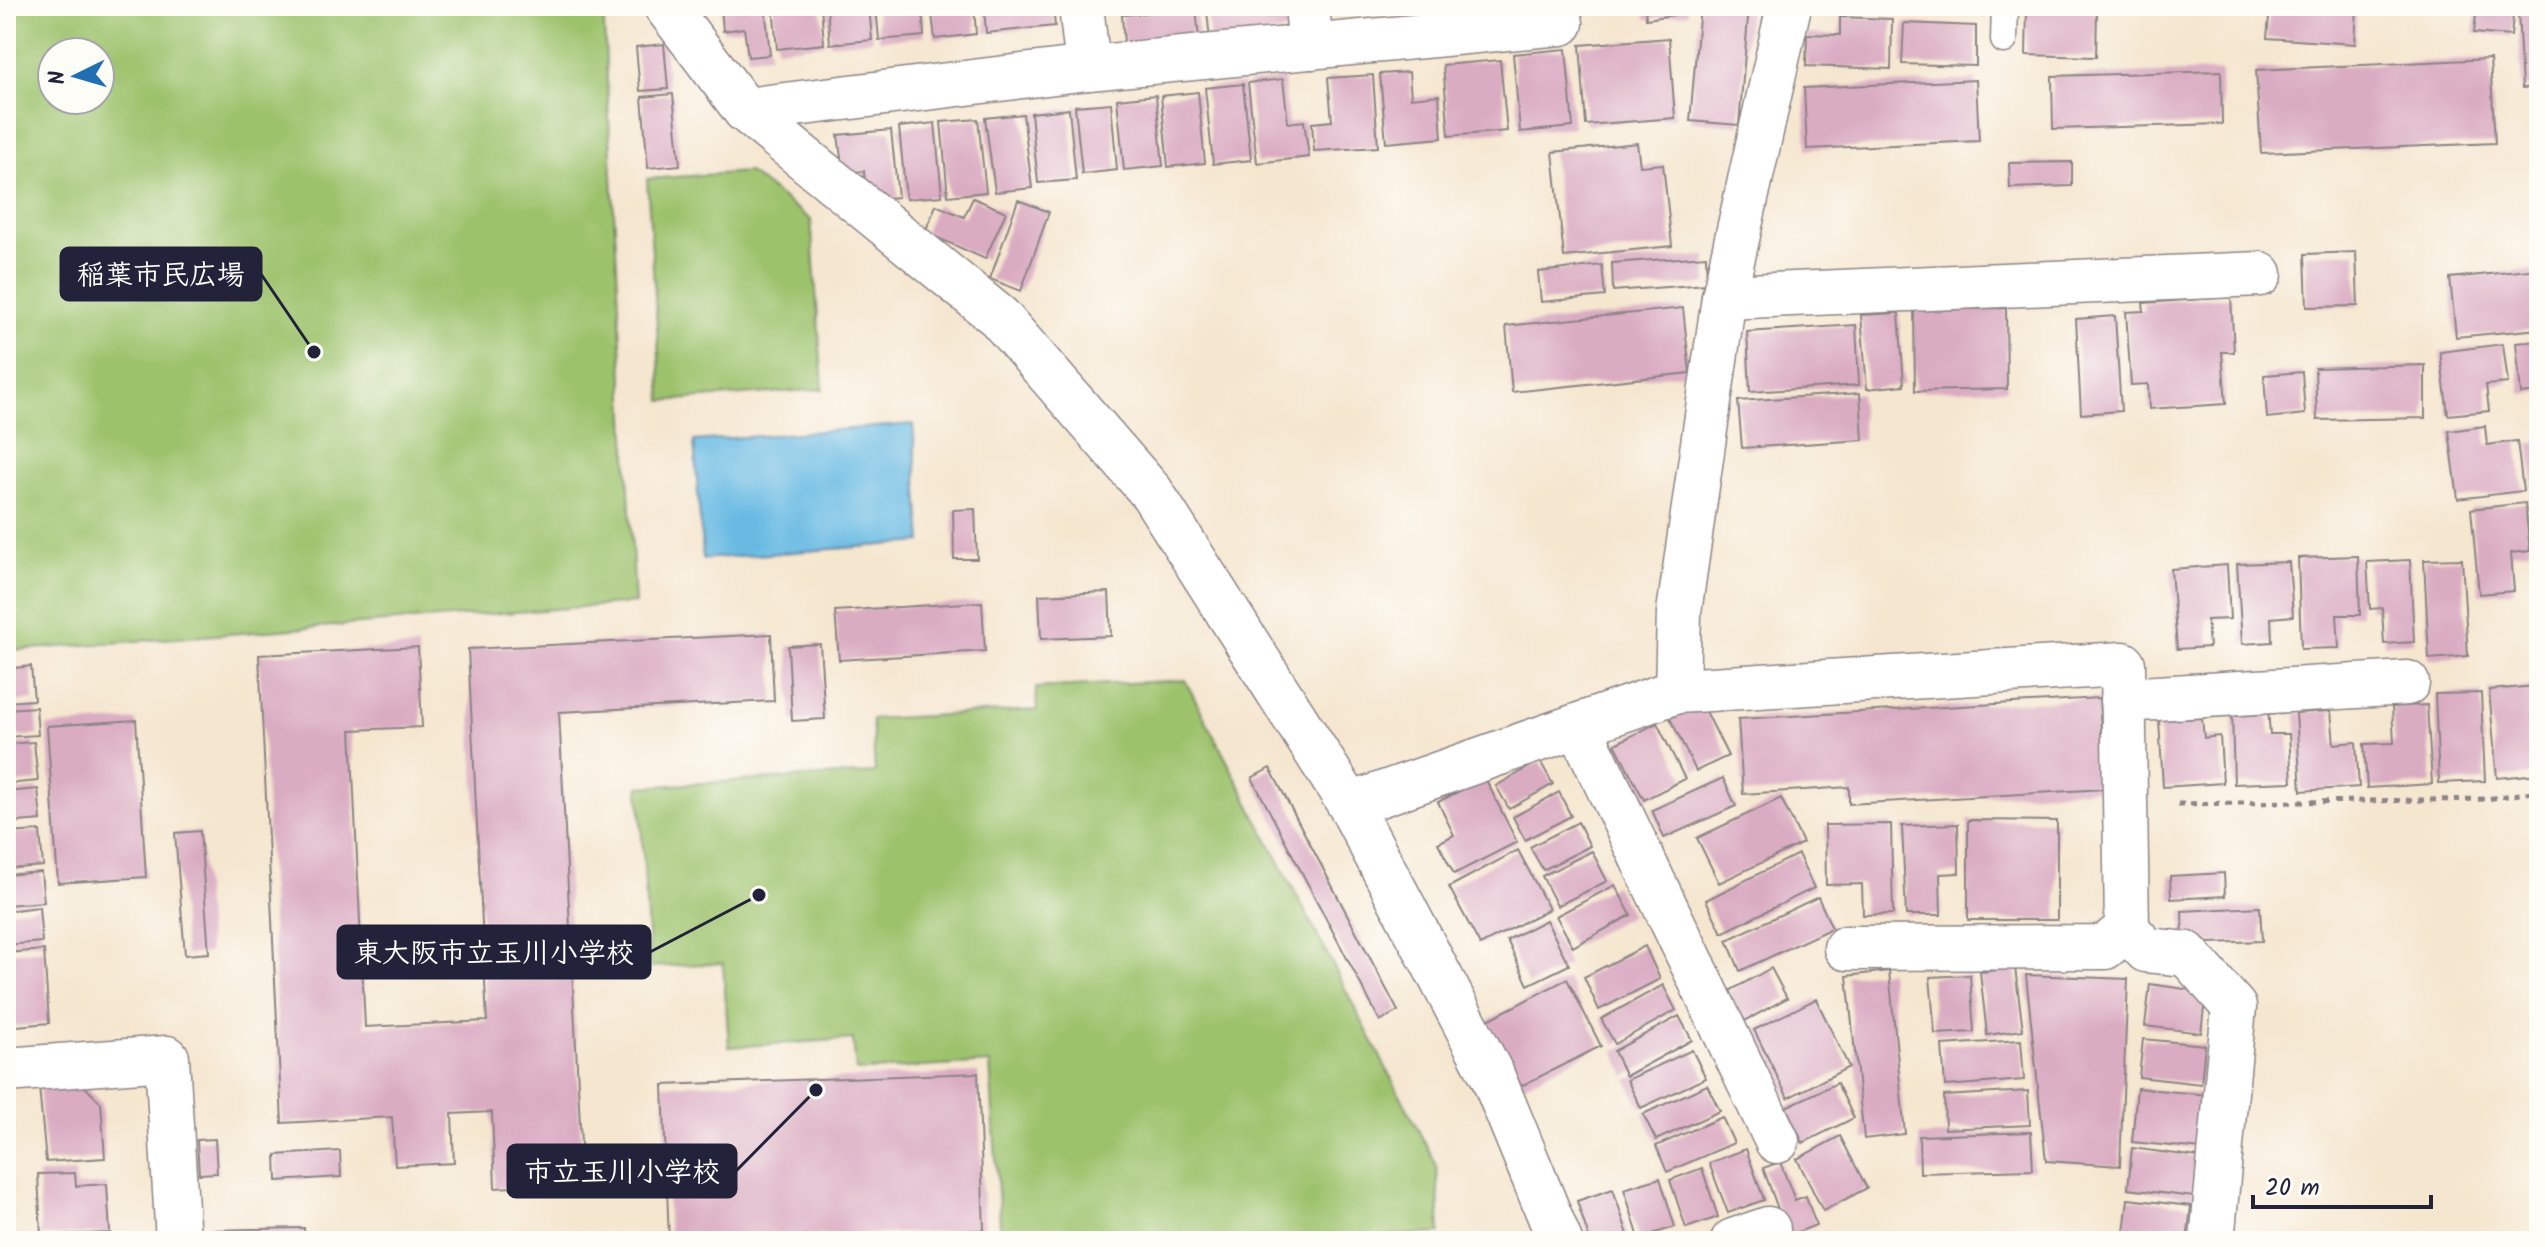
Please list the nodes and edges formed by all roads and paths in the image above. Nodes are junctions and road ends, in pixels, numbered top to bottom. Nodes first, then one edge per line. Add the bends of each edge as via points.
1 (666, 6) edge
2 (1081, 6) edge
3 (1789, 6) edge
4 (2005, 6) edge
5 (1561, 23) dead end
6 (1309, 27) edge
7 (2004, 40) dead end
8 (1088, 68) junction
9 (745, 110) junction
10 (2260, 274) dead end
11 (1724, 297) junction
12 (2407, 683) dead end
13 (1677, 691) junction
14 (2123, 700) junction
15 (1579, 726) junction
16 (2539, 791) edge
17 (1350, 805) junction
18 (2125, 806) junction
19 (2127, 929) junction
20 (1846, 948) dead end
21 (6, 1070) edge
22 (1777, 1141) dead end
23 (178, 1241) edge
24 (1560, 1241) edge
25 (2212, 1241) edge

1 - 9 street
2 - 8 street
3 - 11 street
4 - 7 lane
5 - 6 street
6 - 8 street
8 - 9 street
9 - 17 street via 999,317 1152,493
10 - 11 street
11 - 13 street via 1679,612
12 - 14 street
13 - 14 street via 2123,664
13 - 15 street
14 - 18 street
15 - 17 street
15 - 22 street
16 - 18 path via 2487,799
17 - 24 street via 1492,1075
18 - 19 street
19 - 20 street via 2105,947
19 - 25 street via 2146,950 2187,954 2234,1007
21 - 23 street via 167,1058

